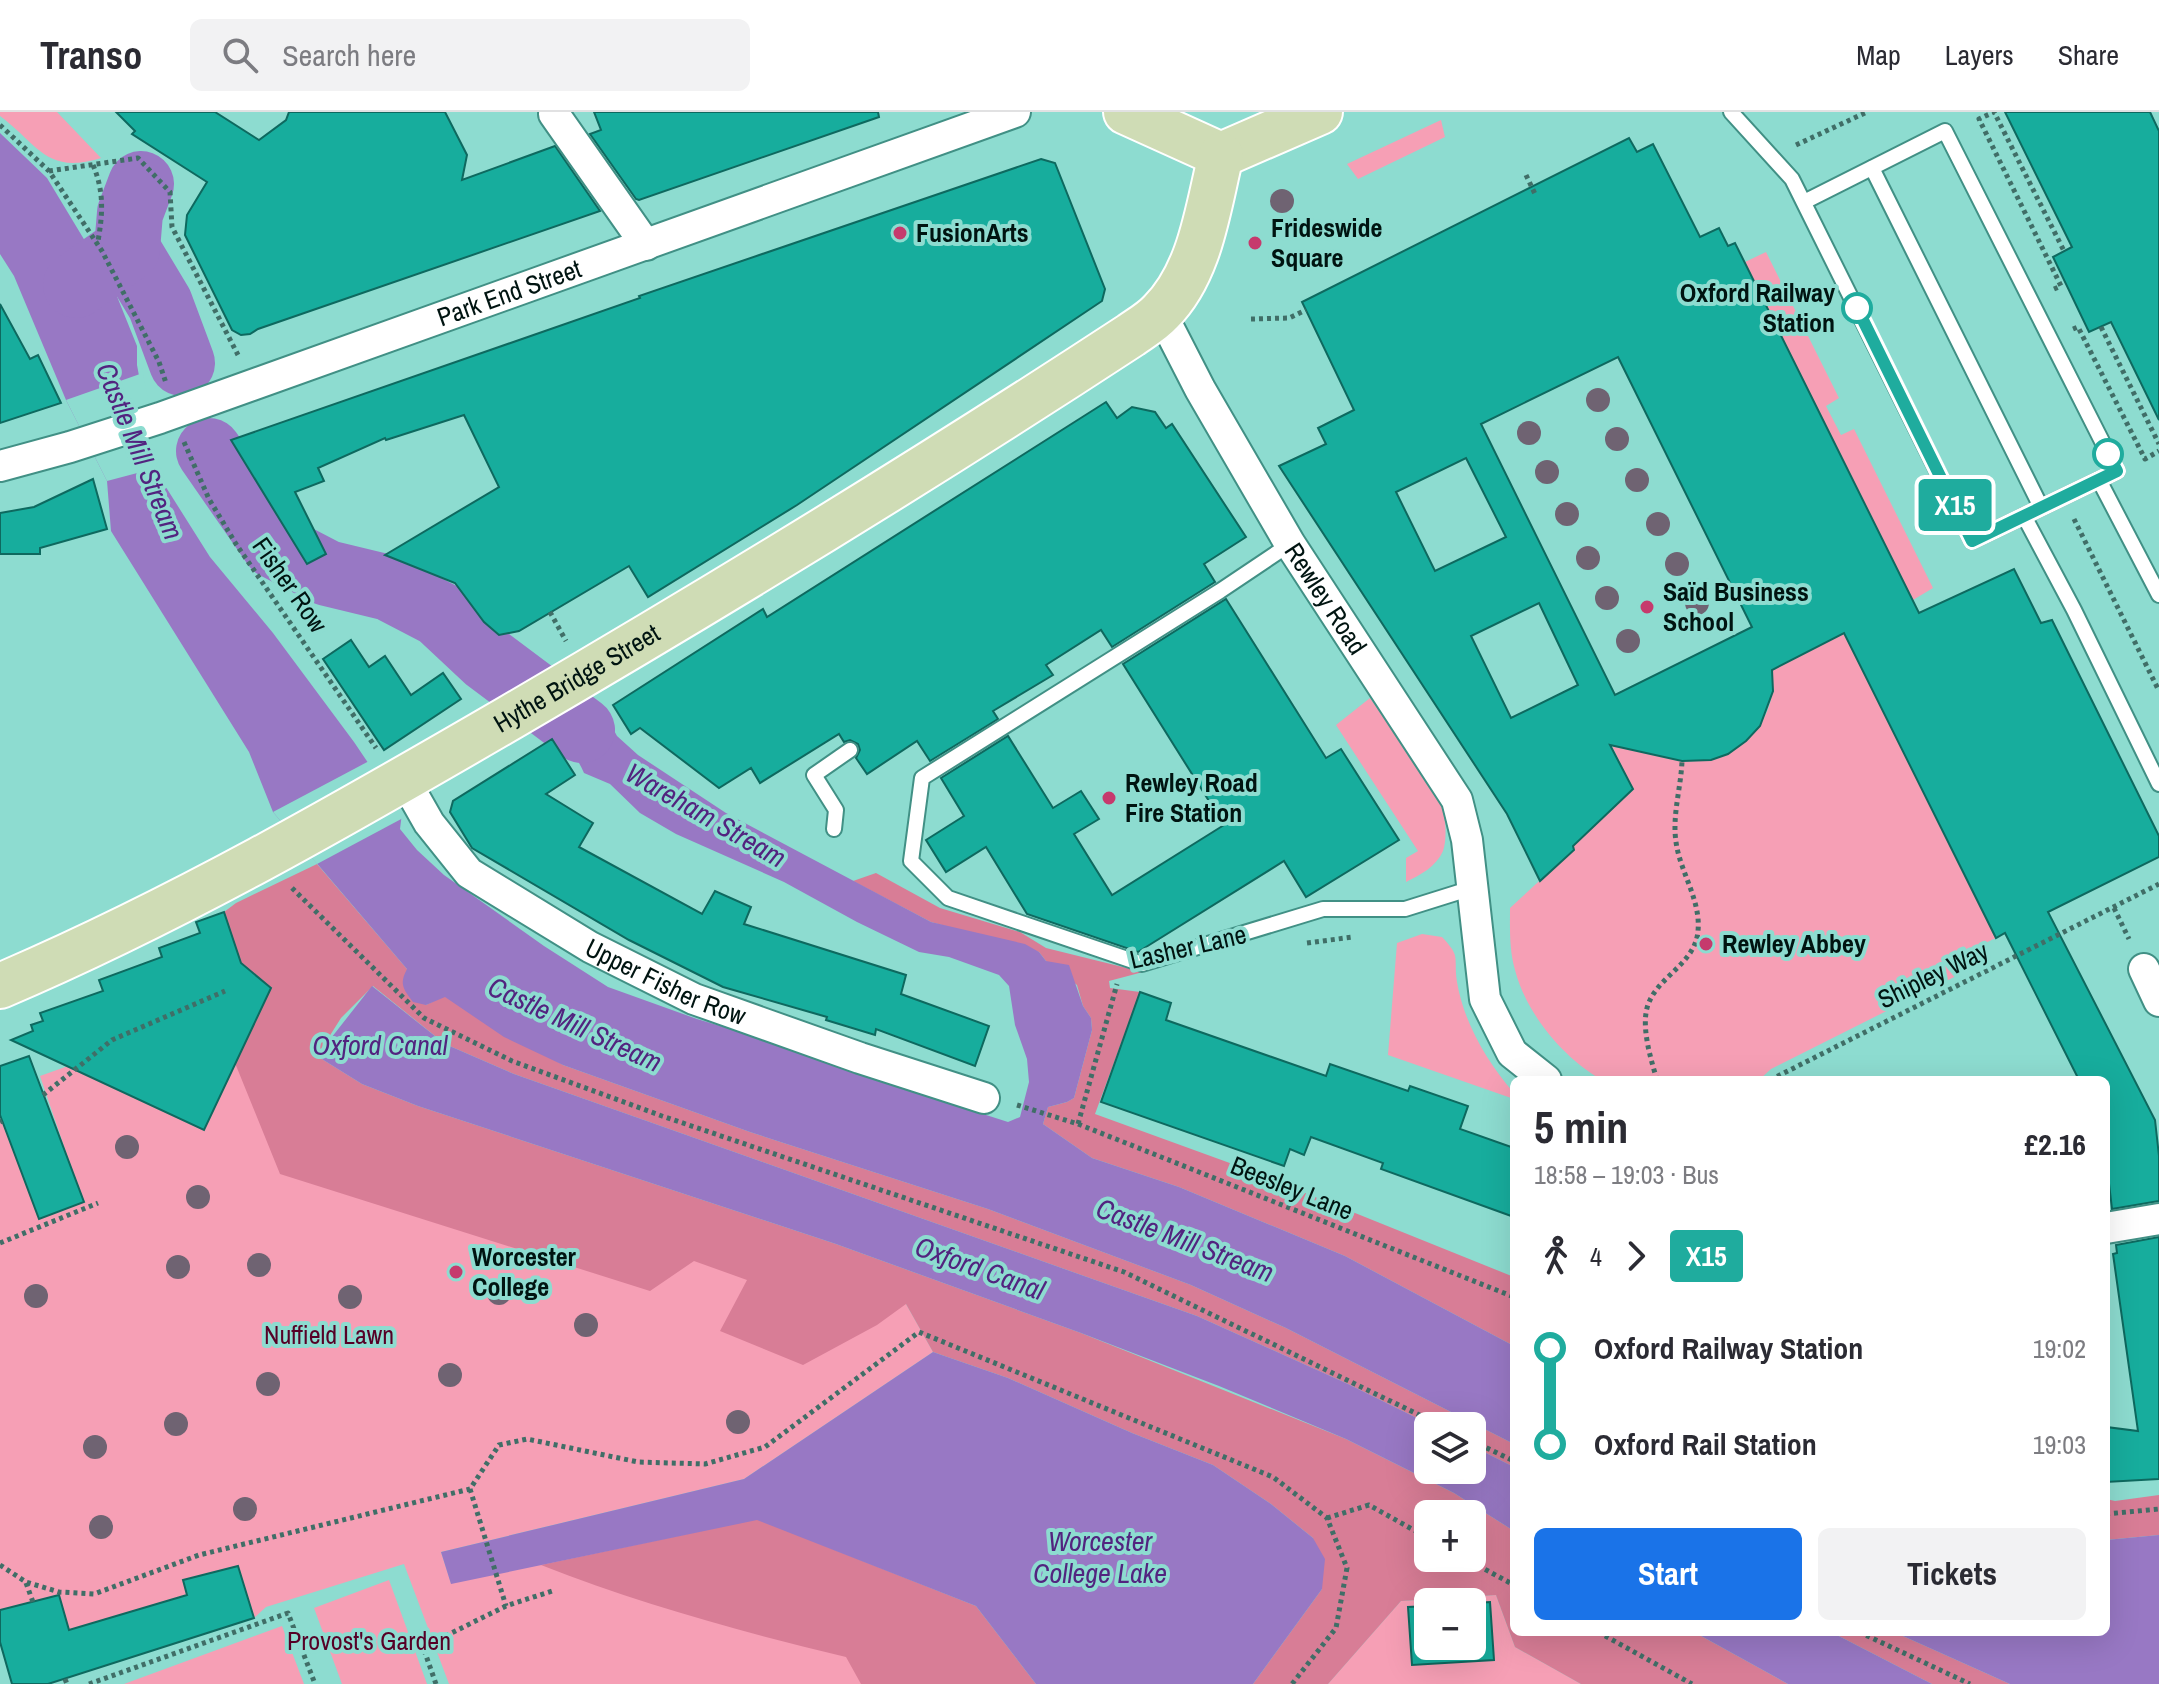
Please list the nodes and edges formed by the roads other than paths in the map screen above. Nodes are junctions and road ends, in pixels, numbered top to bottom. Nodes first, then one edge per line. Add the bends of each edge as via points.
1 (1015, 112) edge
2 (1126, 112) edge
3 (1320, 112) edge
4 (1731, 112) edge
5 (555, 113) edge
6 (1221, 155) junction
7 (1872, 168) junction
8 (1804, 202) junction
9 (646, 245) junction
10 (1146, 324) junction
11 (0, 466) edge
12 (2099, 480) junction
13 (2041, 507) junction
14 (2024, 516) junction
15 (1290, 544) junction
16 (2159, 595) edge
17 (850, 750) dead end
18 (401, 780) junction
19 (2159, 784) edge
20 (834, 829) dead end
21 (1472, 888) junction
22 (2144, 969) dead end
23 (0, 986) edge
24 (2159, 1001) edge
25 (1541, 1076) edge
26 (984, 1098) dead end
27 (2159, 1219) edge
28 (2110, 1227) edge

1 - 9 street, Park End Street
2 - 6 main road
3 - 6 main road
4 - 8 lane via 1792,179
5 - 9 street
6 - 10 main road, Hythe Bridge Street via 1182,286
7 - 8 lane
7 - 12 lane via 1945,131 2117,471
7 - 13 lane
8 - 14 lane via 1972,541
9 - 11 street, Park End Street via 160,418
10 - 15 street, Rewley Road via 1200,389
10 - 18 main road, Hythe Bridge Street via 762,568 569,666 521,711
12 - 13 lane
12 - 16 lane
13 - 14 lane
14 - 19 lane
15 - 21 street, Rewley Road via 1457,800
15 - 21 lane via 922,778 911,861 948,898 1142,964 1323,909 1405,909
17 - 20 lane via 814,775 836,810
18 - 23 main road, Hythe Bridge Street via 273,852
18 - 26 street, Upper Fisher Row via 469,873 590,947 694,999
21 - 25 street, Rewley Road via 1485,999 1512,1053
22 - 24 street
27 - 28 street

